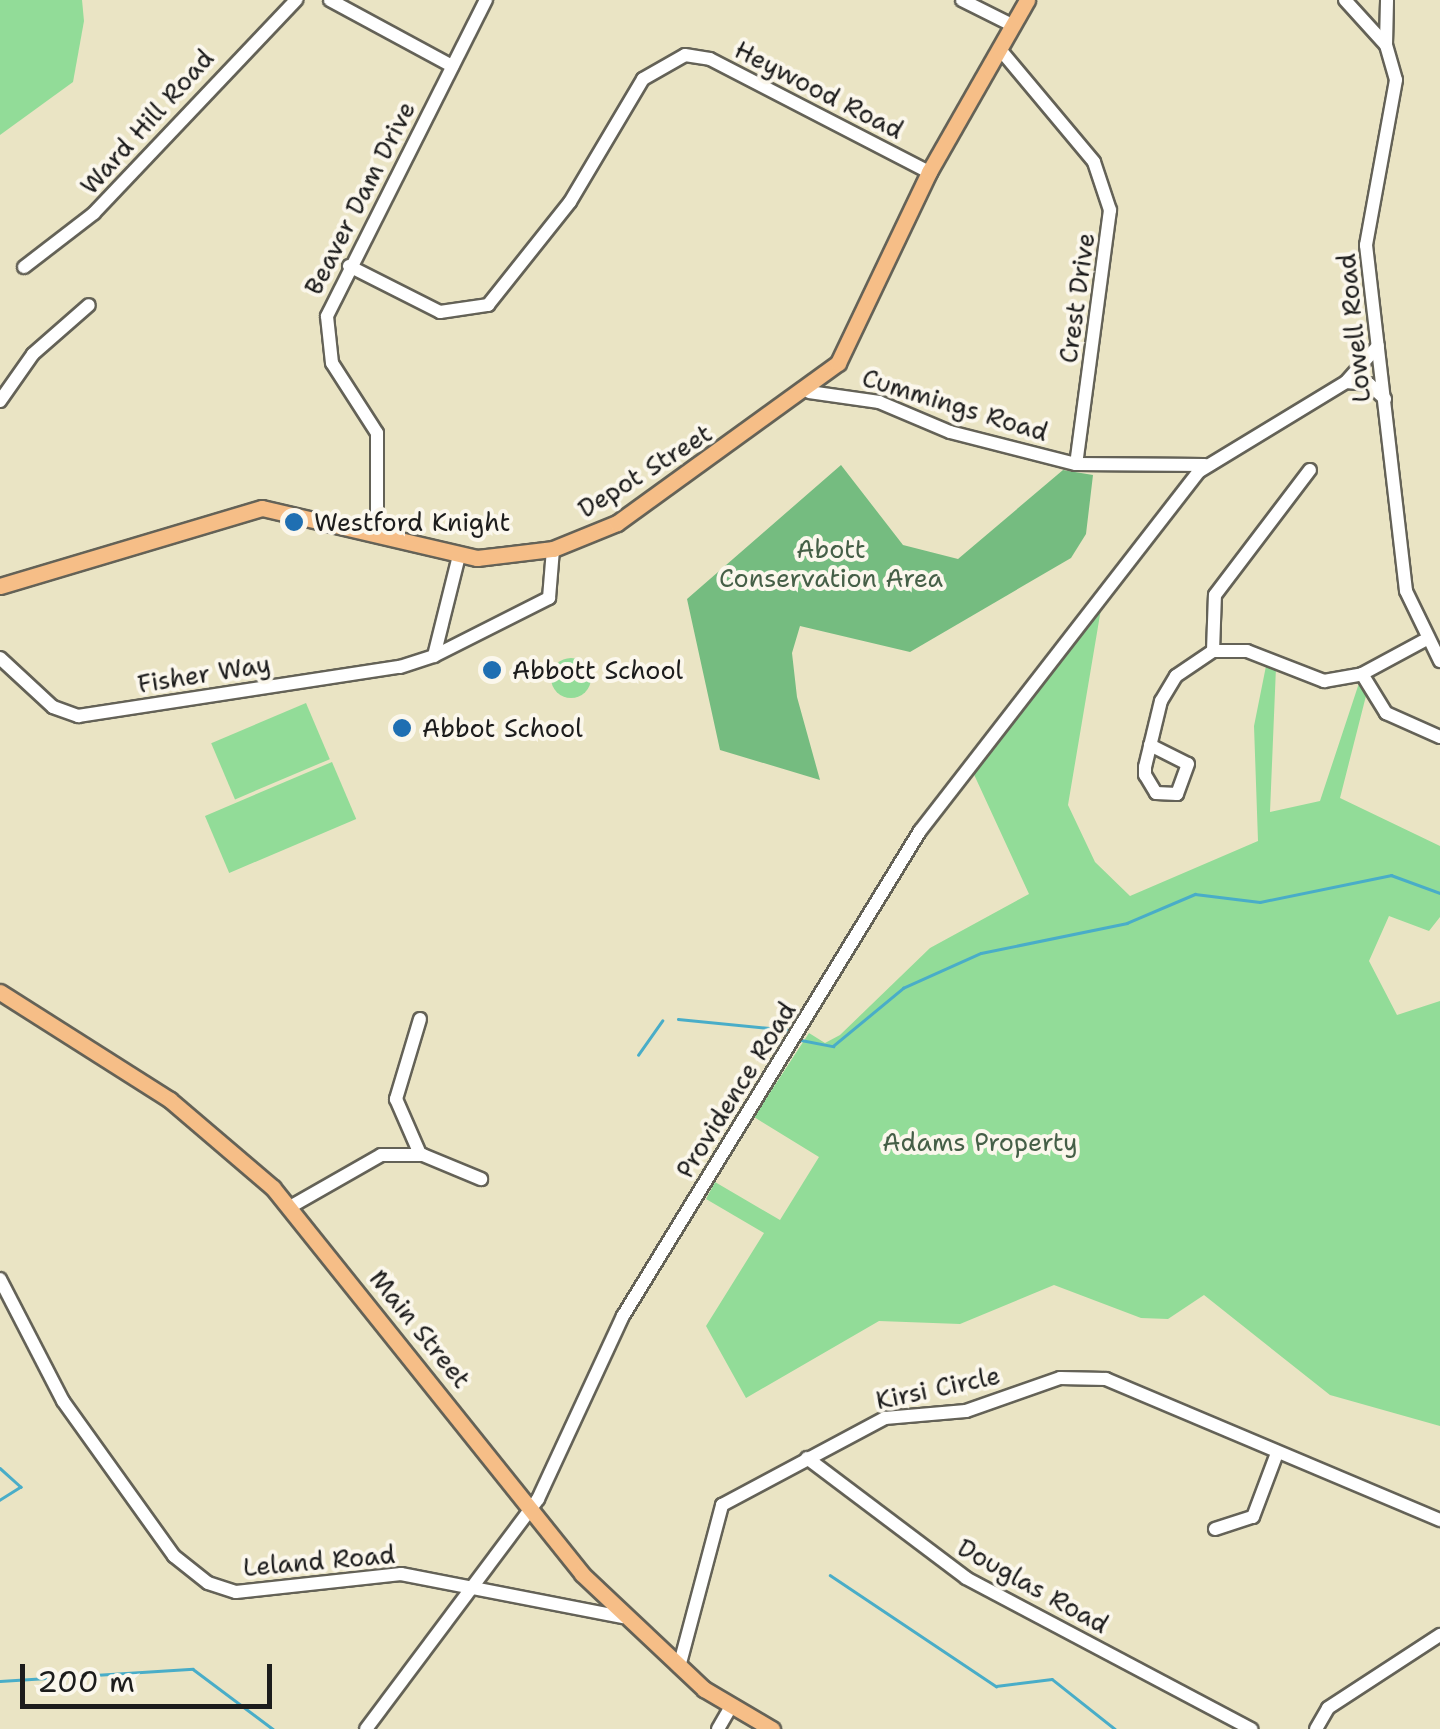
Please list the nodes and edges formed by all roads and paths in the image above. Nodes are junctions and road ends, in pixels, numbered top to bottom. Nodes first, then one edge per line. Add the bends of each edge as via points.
1 (296, 0) edge
2 (330, 0) edge
3 (486, 0) edge
4 (962, 0) edge
5 (1027, 0) edge
6 (1345, 0) edge
7 (1387, 0) edge
8 (1014, 26) junction
9 (1386, 45) junction
10 (1003, 53) junction
11 (452, 66) junction
12 (928, 172) junction
13 (24, 266) dead end
14 (348, 266) junction
15 (89, 305) dead end
16 (1378, 346) junction
17 (1346, 382) junction
18 (810, 392) junction
19 (1384, 399) junction
20 (0, 402) edge
21 (1076, 464) junction
22 (1206, 464) junction
23 (1168, 470) junction
24 (1310, 470) dead end
25 (1179, 498) junction
26 (377, 534) junction
27 (554, 549) junction
28 (460, 556) junction
29 (0, 586) edge
30 (1423, 641) junction
31 (1213, 651) junction
32 (434, 656) junction
33 (0, 658) edge
34 (1440, 661) edge
35 (1362, 674) junction
36 (1440, 737) edge
37 (1150, 746) dead end
38 (0, 992) edge
39 (420, 1019) dead end
40 (420, 1154) junction
41 (481, 1179) dead end
42 (290, 1206) junction
43 (0, 1279) edge
44 (1276, 1453) junction
45 (807, 1458) junction
46 (532, 1508) junction
47 (1440, 1520) edge
48 (1214, 1529) dead end
49 (474, 1588) junction
50 (623, 1617) junction
51 (1440, 1634) edge
52 (679, 1667) junction
53 (730, 1708) junction
54 (366, 1729) edge
55 (718, 1729) edge
56 (772, 1729) edge
57 (1251, 1729) edge
58 (1316, 1729) edge

1 - 13 street, Ward Hill Road via 94,214
2 - 11 street
3 - 11 street, Beaver Dam Drive
4 - 8 street
5 - 8 main road, Depot Street
6 - 9 street
7 - 9 street, Lowell Road
8 - 10 main road, Depot Street
9 - 16 street, Lowell Road via 1396,102 1367,216
10 - 12 main road, Depot Street
10 - 21 street, Crest Drive via 1106,189 1109,248
11 - 14 street, Beaver Dam Drive
12 - 14 street, Heywood Road via 710,59 677,56 638,86 570,202 488,305 440,312
12 - 18 main road, Depot Street via 858,332
14 - 26 street, Beaver Dam Drive via 326,342 377,433
15 - 20 street via 34,354
16 - 17 street, Providence Road
16 - 19 street, Lowell Road
17 - 19 street via 1369,384
17 - 22 street, Providence Road
18 - 21 street, Cummings Road via 879,402 950,432
18 - 27 main road, Depot Street via 640,509
19 - 30 street, Lowell Road via 1403,574
21 - 23 street, Cummings Road
22 - 23 street, Cummings Road
22 - 25 street, Providence Road
23 - 25 street
24 - 31 street via 1215,595
25 - 46 street, Providence Road via 900,860 623,1316
26 - 28 main road, Depot Street
26 - 29 main road, Depot Street via 262,508
27 - 28 main road, Depot Street
27 - 32 street, Fisher Way via 549,598
28 - 32 street
30 - 34 street, Lowell Road
30 - 35 street
31 - 35 street via 1247,651 1309,680
31 - 37 street via 1169,684
32 - 33 street, Fisher Way via 78,716 53,707
35 - 36 street via 1386,713
38 - 42 main road, Main Street via 170,1100
39 - 40 street via 396,1099
40 - 41 street
40 - 42 street via 362,1161
42 - 46 main road, Main Street
43 - 49 street, Leland Road via 56,1390 196,1576 236,1592 374,1573
44 - 45 street, Kirsi Circle via 1085,1374 966,1411 885,1418
44 - 47 street, Kirsi Circle
44 - 48 street via 1253,1517
45 - 52 street, Kirsi Circle via 719,1508
45 - 57 street, Douglas Road via 966,1578
46 - 49 street, Providence Road
46 - 50 main road, Main Street
49 - 50 street, Leland Road
49 - 54 street, Providence Road
50 - 52 main road, Main Street
51 - 58 street via 1328,1708
52 - 53 main road, Main Street
53 - 55 street
53 - 56 main road, Main Street

